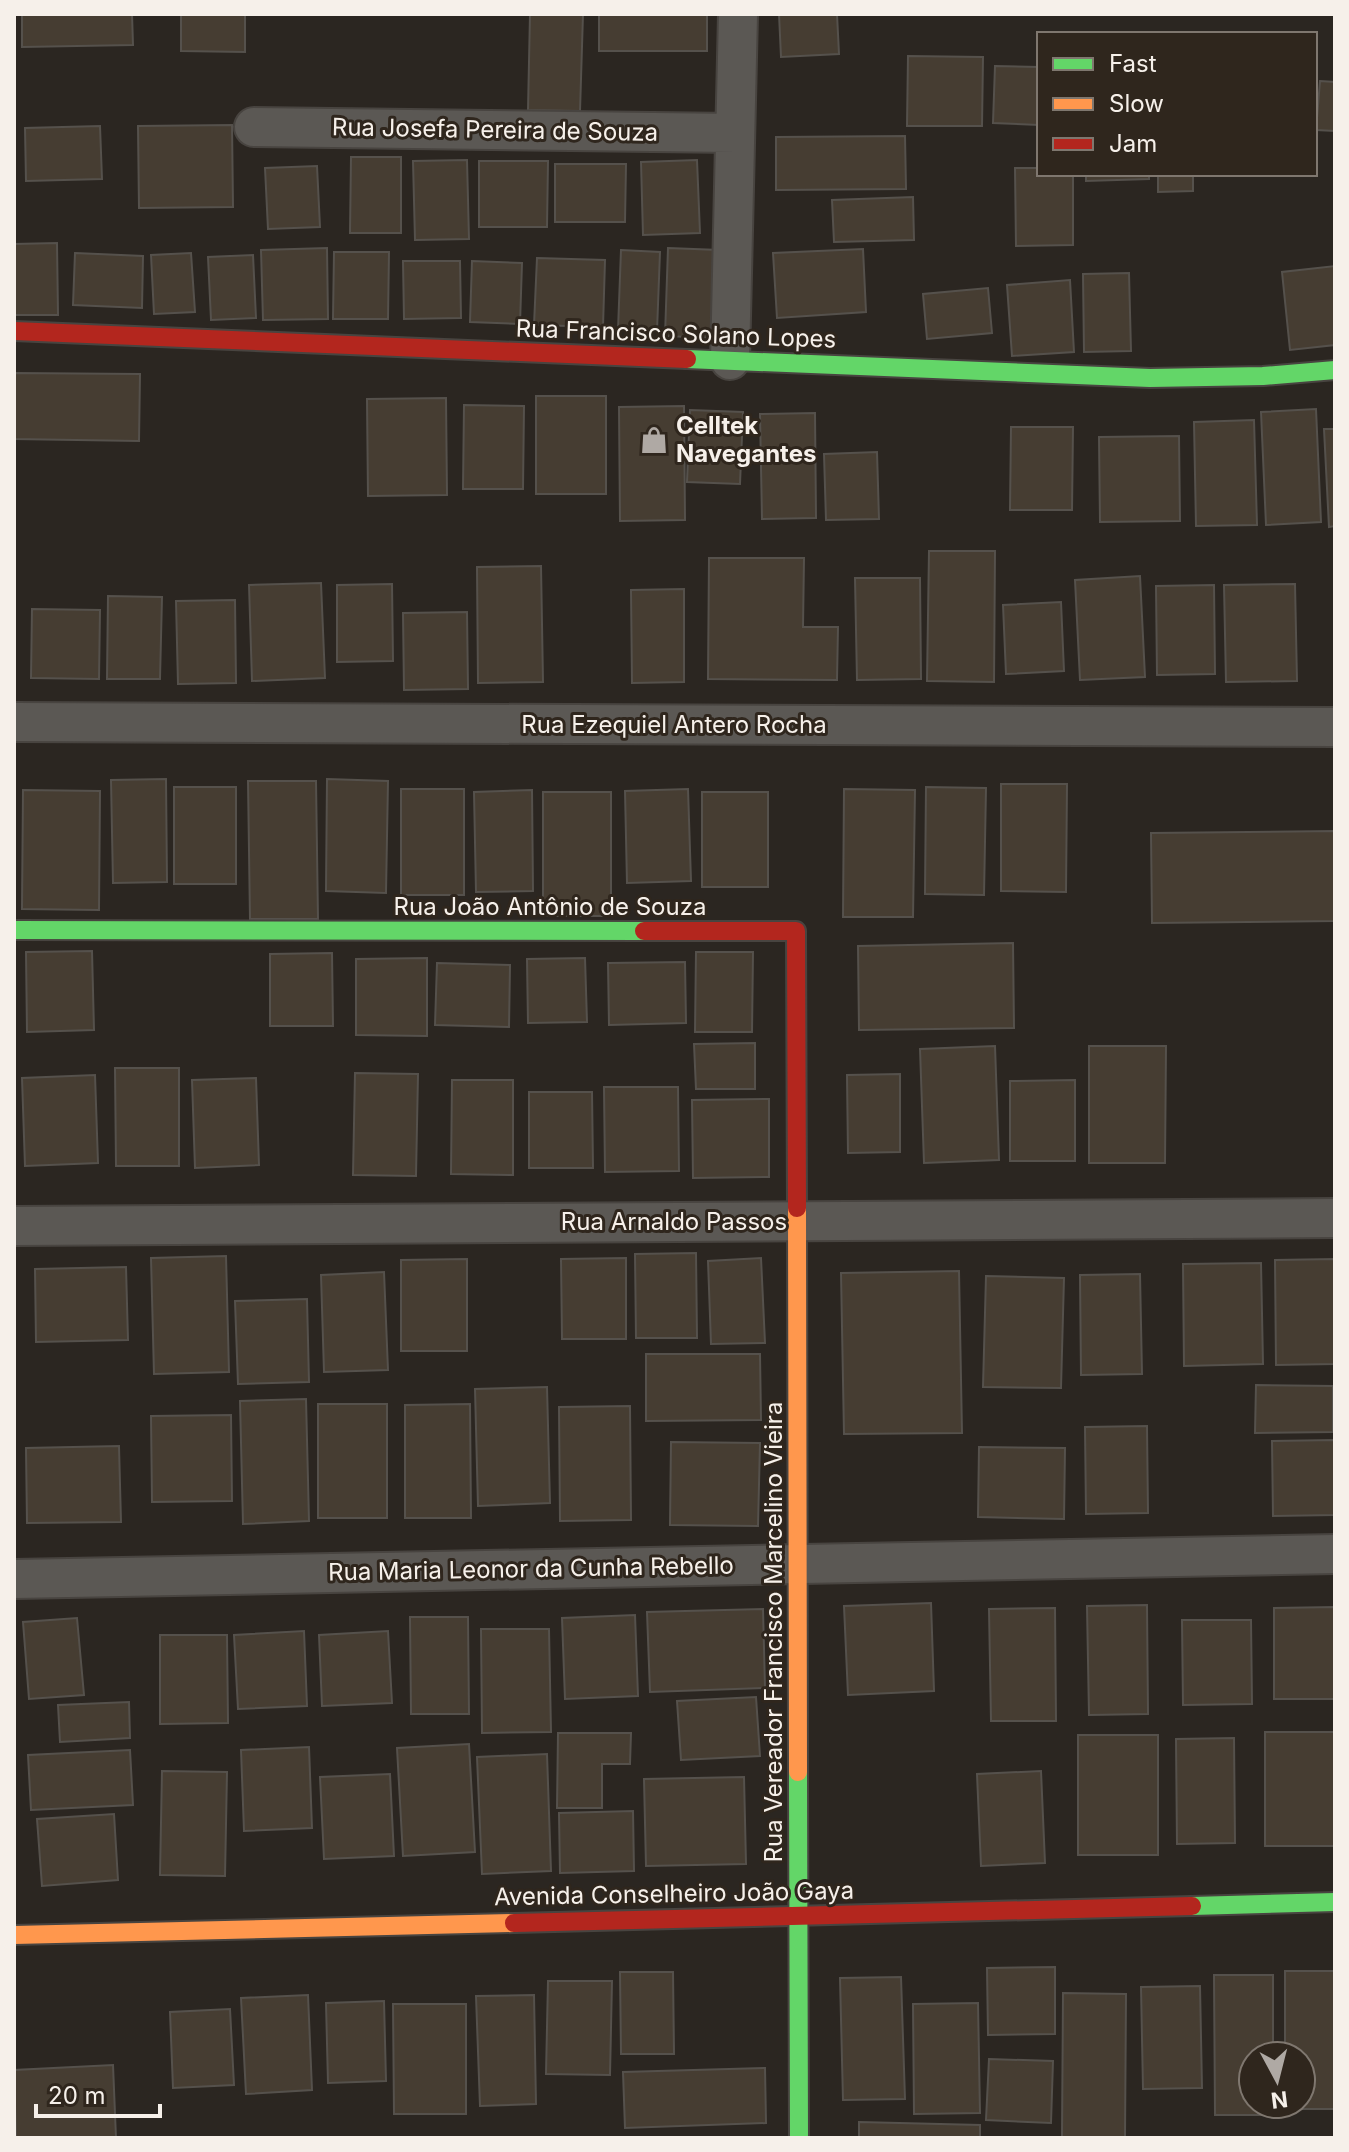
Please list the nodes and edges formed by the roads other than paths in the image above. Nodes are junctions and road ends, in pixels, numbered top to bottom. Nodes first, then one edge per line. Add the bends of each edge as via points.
1 (738, 14) edge
2 (254, 127) dead end
3 (735, 133) junction
4 (14, 331) edge
5 (730, 360) junction
6 (1335, 370) edge
7 (14, 722) edge
8 (1335, 727) edge
9 (14, 930) edge
10 (1335, 1218) edge
11 (797, 1221) junction
12 (14, 1226) edge
13 (1335, 1554) edge
14 (797, 1564) junction
15 (14, 1579) edge
16 (1335, 1902) edge
17 (798, 1915) junction
18 (14, 1935) edge
19 (799, 2138) edge

1 - 3 street
2 - 3 street, Rua Josefa Pereira de Souza
3 - 5 street
4 - 5 street, Rua Francisco Solano Lopes
5 - 6 street, Rua Francisco Solano Lopes via 1150,378
7 - 8 street, Rua Ezequiel Antero Rocha
9 - 11 street, Rua João Antônio de Souza via 796,931
10 - 11 street, Rua Arnaldo Passos
11 - 12 street, Rua Arnaldo Passos
11 - 14 street, Rua Vereador Francisco Marcelino Vieira
13 - 14 street, Rua Maria Leonor da Cunha Rebello
14 - 15 street, Rua Maria Leonor da Cunha Rebello
14 - 17 street, Rua Vereador Francisco Marcelino Vieira
16 - 17 street, Avenida Conselheiro João Gaya
17 - 18 street, Avenida Conselheiro João Gaya
17 - 19 street, Rua Vereador Francisco Marcelino Vieira

